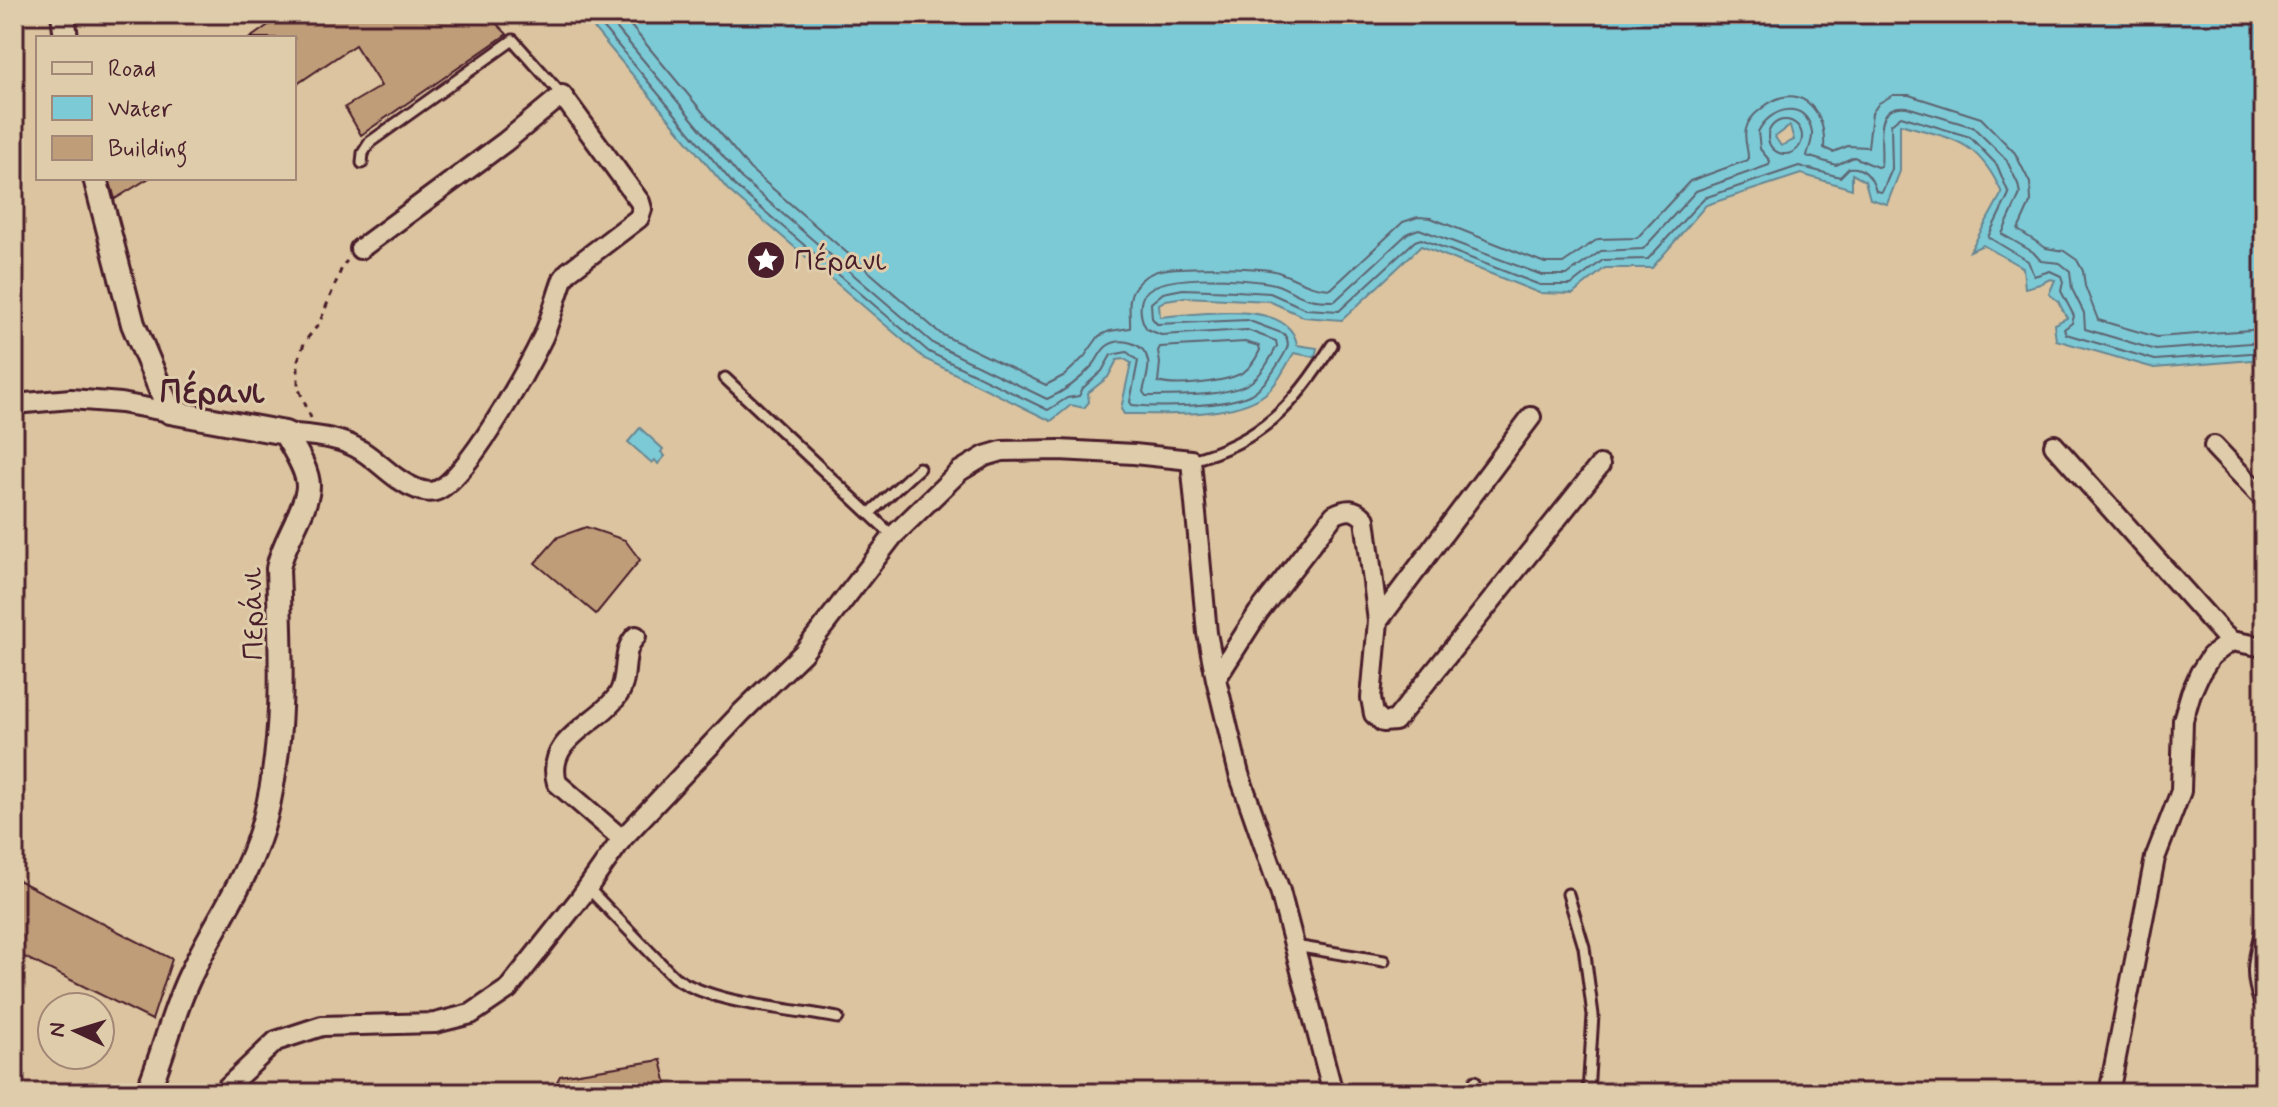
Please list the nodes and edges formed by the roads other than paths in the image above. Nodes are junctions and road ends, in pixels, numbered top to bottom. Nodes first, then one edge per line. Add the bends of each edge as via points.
1 (63, 14) edge
2 (66, 36) edge
3 (562, 95) junction
4 (362, 163) dead end
5 (96, 180) edge
6 (360, 249) road end
7 (1332, 345) dead end
8 (725, 378) dead end
9 (14, 404) edge
10 (170, 412) junction
11 (1531, 417) dead end
12 (285, 433) junction
13 (2054, 445) dead end
14 (2214, 446) dead end
15 (1191, 460) junction
16 (1600, 465) dead end
17 (919, 468) dead end
18 (2264, 499) edge
19 (870, 513) junction
20 (893, 536) junction
21 (1378, 621) junction
22 (636, 636) dead end
23 (2231, 641) junction
24 (2264, 647) edge
25 (1216, 679) junction
26 (622, 839) junction
27 (587, 887) junction
28 (1568, 894) dead end
29 (2264, 936) edge
30 (1295, 946) junction
31 (1384, 961) dead end
32 (2264, 1002) edge
33 (838, 1018) dead end
34 (1475, 1081) dead end
35 (147, 1093) edge
36 (221, 1093) edge
37 (1333, 1093) edge
38 (1473, 1093) edge
39 (1588, 1093) edge
40 (2109, 1093) edge

1 - 2 street
3 - 4 lane via 513,40 370,142
3 - 6 street
3 - 12 street via 642,209 639,218 563,279 527,368 486,436 450,482 434,492 418,490 348,443
5 - 10 street via 133,324
7 - 15 lane via 1283,410 1252,436
8 - 19 lane
9 - 10 street via 71,399
10 - 12 street
11 - 21 street
12 - 35 street, Περάνι via 308,485 278,569 283,690 274,781 252,861 188,979
13 - 23 street
14 - 18 street
15 - 20 street via 1002,451 960,471
15 - 25 street
16 - 21 street via 1395,721 1383,722 1374,714 1371,698
17 - 19 lane
19 - 20 lane
20 - 26 street via 803,653
21 - 25 street via 1365,519 1358,511 1345,509 1334,515 1258,613
22 - 26 street via 630,642 621,690 578,728 553,770 557,783
23 - 24 street
23 - 40 street via 2200,673 2183,720 2181,791 2155,858
25 - 30 street via 1239,774
26 - 27 street
27 - 33 lane via 691,989
27 - 36 street via 508,989 471,1014 435,1023 322,1026 276,1041
28 - 39 lane via 1584,947 1593,1015
29 - 32 street via 2256,978
30 - 31 lane
30 - 37 street
34 - 38 lane

